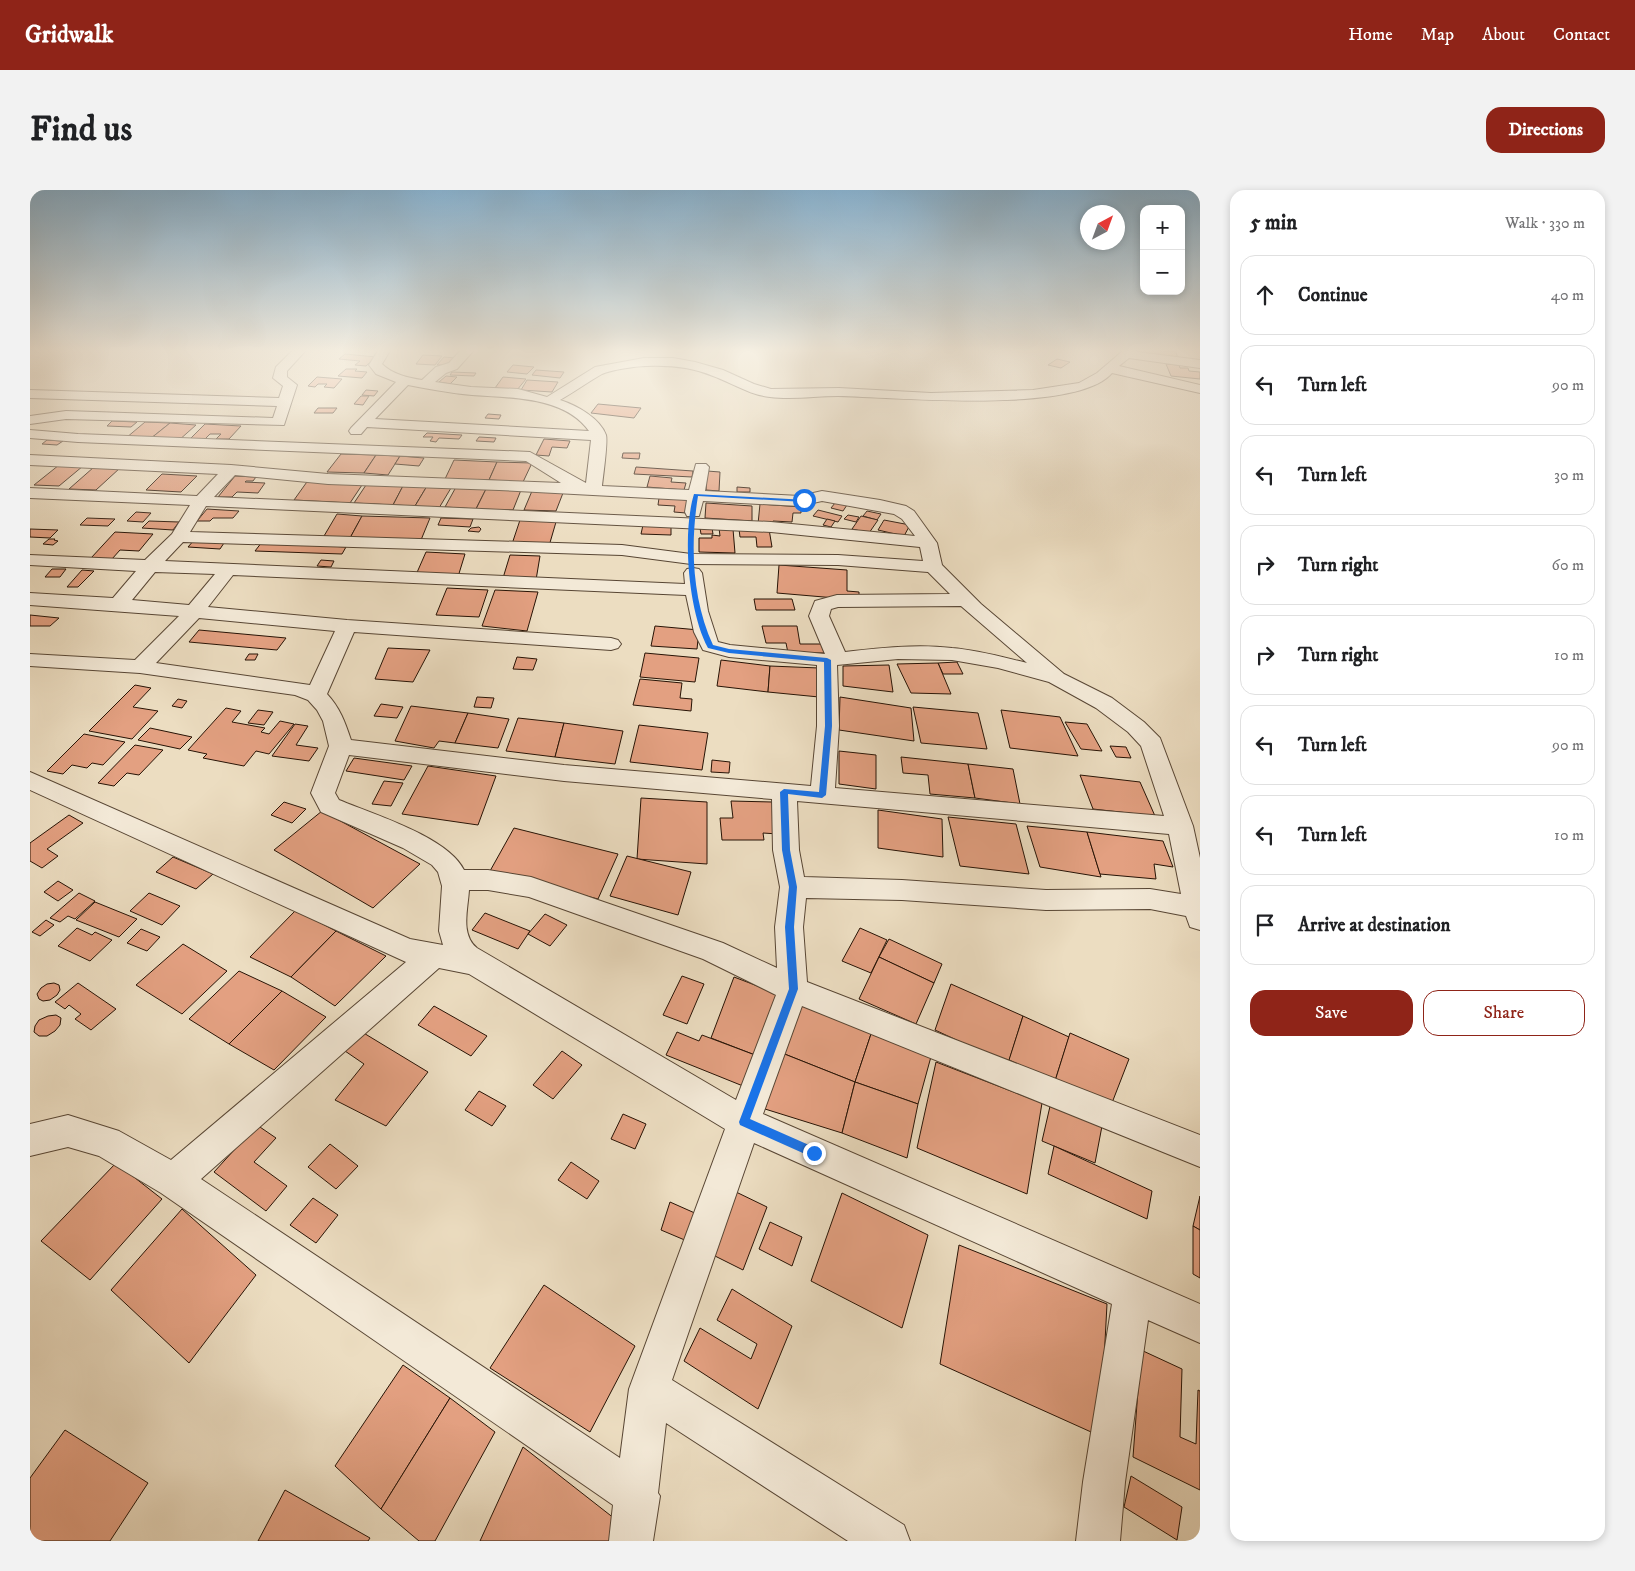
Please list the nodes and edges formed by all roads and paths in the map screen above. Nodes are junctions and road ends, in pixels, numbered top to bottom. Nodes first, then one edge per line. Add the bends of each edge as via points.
1 (281, 412) edge
2 (375, 412) edge
3 (576, 412) edge
4 (30, 420) edge
5 (279, 422) junction
6 (364, 423) junction
7 (30, 434) edge
8 (599, 436) junction
9 (258, 446) junction
10 (337, 450) junction
11 (30, 460) edge
12 (139, 467) junction
13 (701, 467) dead end
14 (230, 470) junction
15 (119, 487) junction
16 (593, 491) junction
17 (30, 493) edge
18 (696, 495) junction
19 (202, 500) junction
20 (615, 518) junction
21 (692, 522) junction
22 (178, 537) junction
23 (928, 543) junction
24 (691, 559) junction
25 (30, 560) edge
26 (150, 566) junction
27 (933, 567) junction
28 (229, 569) junction
29 (694, 590) junction
30 (30, 600) edge
31 (967, 600) junction
32 (118, 604) junction
33 (194, 612) junction
34 (348, 626) junction
35 (611, 644) dead end
36 (30, 660) edge
37 (833, 660) junction
38 (140, 667) junction
39 (1057, 678) junction
40 (316, 694) junction
41 (341, 746) junction
42 (30, 780) edge
43 (784, 792) junction
44 (822, 795) junction
45 (1180, 826) junction
46 (455, 880) junction
47 (793, 887) junction
48 (1199, 913) edge
49 (434, 955) junction
50 (476, 963) junction
51 (793, 989) junction
52 (744, 1122) junction
53 (30, 1140) edge
54 (1200, 1151) edge
55 (173, 1181) junction
56 (1133, 1293) junction
57 (1200, 1324) edge
58 (649, 1389) junction
59 (638, 1496) junction
60 (631, 1541) edge
61 (888, 1541) edge
62 (1098, 1541) edge

1 - 5 street
2 - 6 street
3 - 8 street via 593,426
4 - 5 street via 72,416
5 - 9 street
6 - 8 street
6 - 10 street
7 - 9 street
8 - 16 street
9 - 10 street
9 - 14 street
10 - 16 street via 530,457 568,481
11 - 12 street
12 - 14 street
12 - 15 street
13 - 18 street
14 - 16 street via 328,479
14 - 19 street
15 - 17 street
15 - 19 street
16 - 18 street
16 - 20 street via 616,509
18 - 21 street
18 - 23 street via 800,501 822,496 880,505 908,515
19 - 20 street
19 - 22 street
20 - 21 street
21 - 23 street via 771,526
21 - 24 street
22 - 24 street via 622,550
22 - 26 street
23 - 27 street
24 - 27 street via 828,560
24 - 29 street
25 - 26 street
26 - 28 street
26 - 32 street
27 - 31 street
28 - 29 street
28 - 33 street
29 - 37 street via 710,646 729,651
30 - 32 street
31 - 37 street via 822,605 819,616
31 - 39 street
32 - 33 street
33 - 34 street
33 - 38 street
34 - 35 street
34 - 40 street
36 - 38 street
37 - 39 street via 912,654 968,656
37 - 44 street
38 - 40 street
39 - 45 street via 1104,703 1152,743
40 - 41 street via 334,721
41 - 43 street via 564,773
41 - 46 street via 323,793 330,806 431,851 449,866
42 - 49 street via 406,950
43 - 44 street
43 - 47 street via 786,850
44 - 45 street
45 - 48 street
46 - 50 street via 453,937 462,952
46 - 51 street via 488,880 531,888 713,951
47 - 48 street via 902,890 1046,900 1150,899
47 - 51 street via 789,927
49 - 50 street
49 - 55 street
50 - 52 street
51 - 52 street
51 - 54 street
52 - 56 street
52 - 58 street
53 - 55 street via 68,1131 107,1142
55 - 59 street
56 - 57 street
56 - 62 street
58 - 59 street
58 - 61 street
59 - 60 street

